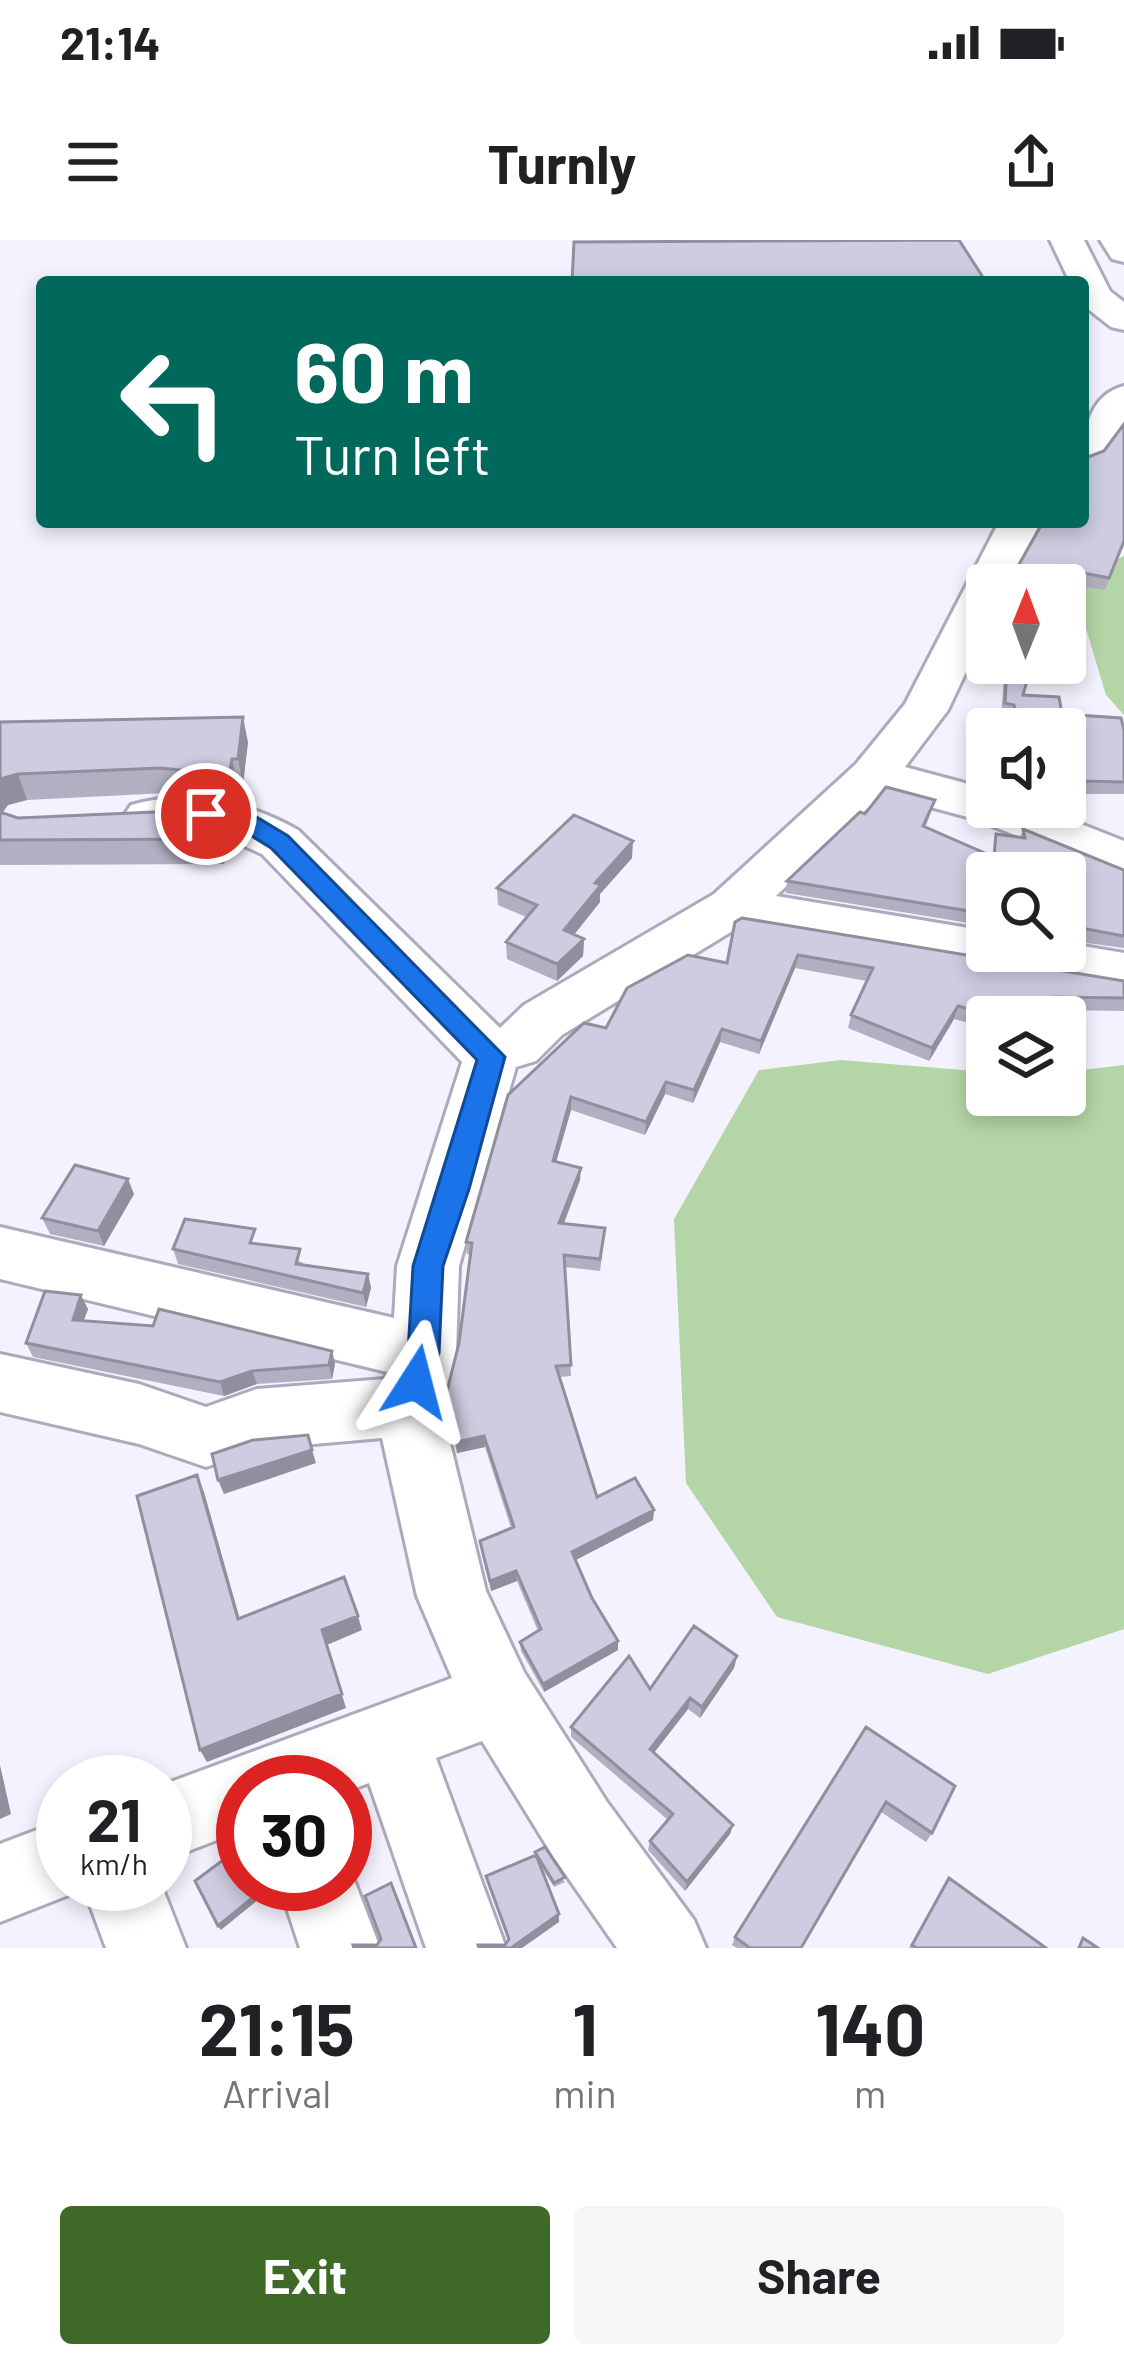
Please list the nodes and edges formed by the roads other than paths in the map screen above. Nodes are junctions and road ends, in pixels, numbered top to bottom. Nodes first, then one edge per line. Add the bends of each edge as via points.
1 (1067, 240) edge
2 (1117, 240) edge
3 (1124, 252) edge
4 (1085, 276) edge
5 (1089, 285) edge
6 (1124, 319) edge
7 (1089, 326) edge
8 (1123, 400) edge
9 (1089, 445) edge
10 (1015, 528) edge
11 (873, 775) junction
12 (966, 800) edge
13 (94, 819) edge
14 (1043, 828) edge
15 (1124, 861) edge
16 (732, 907) junction
17 (966, 946) edge
18 (1086, 966) edge
19 (1124, 973) edge
20 (491, 1057) junction
21 (0, 1253) edge
22 (416, 1382) junction
23 (0, 1383) edge
24 (498, 1698) junction
25 (391, 1738) junction
26 (346, 1755) edge
27 (36, 1869) edge
28 (0, 1882) edge
29 (132, 1911) edge
30 (327, 1911) edge
31 (146, 1948) edge
32 (340, 1948) edge
33 (466, 1948) edge
34 (666, 1948) edge

1 - 4 street
2 - 3 street
5 - 6 street
6 - 7 street
8 - 9 street
10 - 11 street via 925,710
11 - 12 street
11 - 16 street
13 - 20 street via 245,820 280,842
14 - 15 street
16 - 17 street
16 - 20 street
18 - 19 street
20 - 22 street via 428,1266
21 - 22 street
22 - 23 street via 370,1408 257,1420 206,1437
22 - 24 street via 452,1596
24 - 25 street
24 - 34 street
25 - 26 street
25 - 33 street
27 - 28 street
29 - 31 street
30 - 32 street

